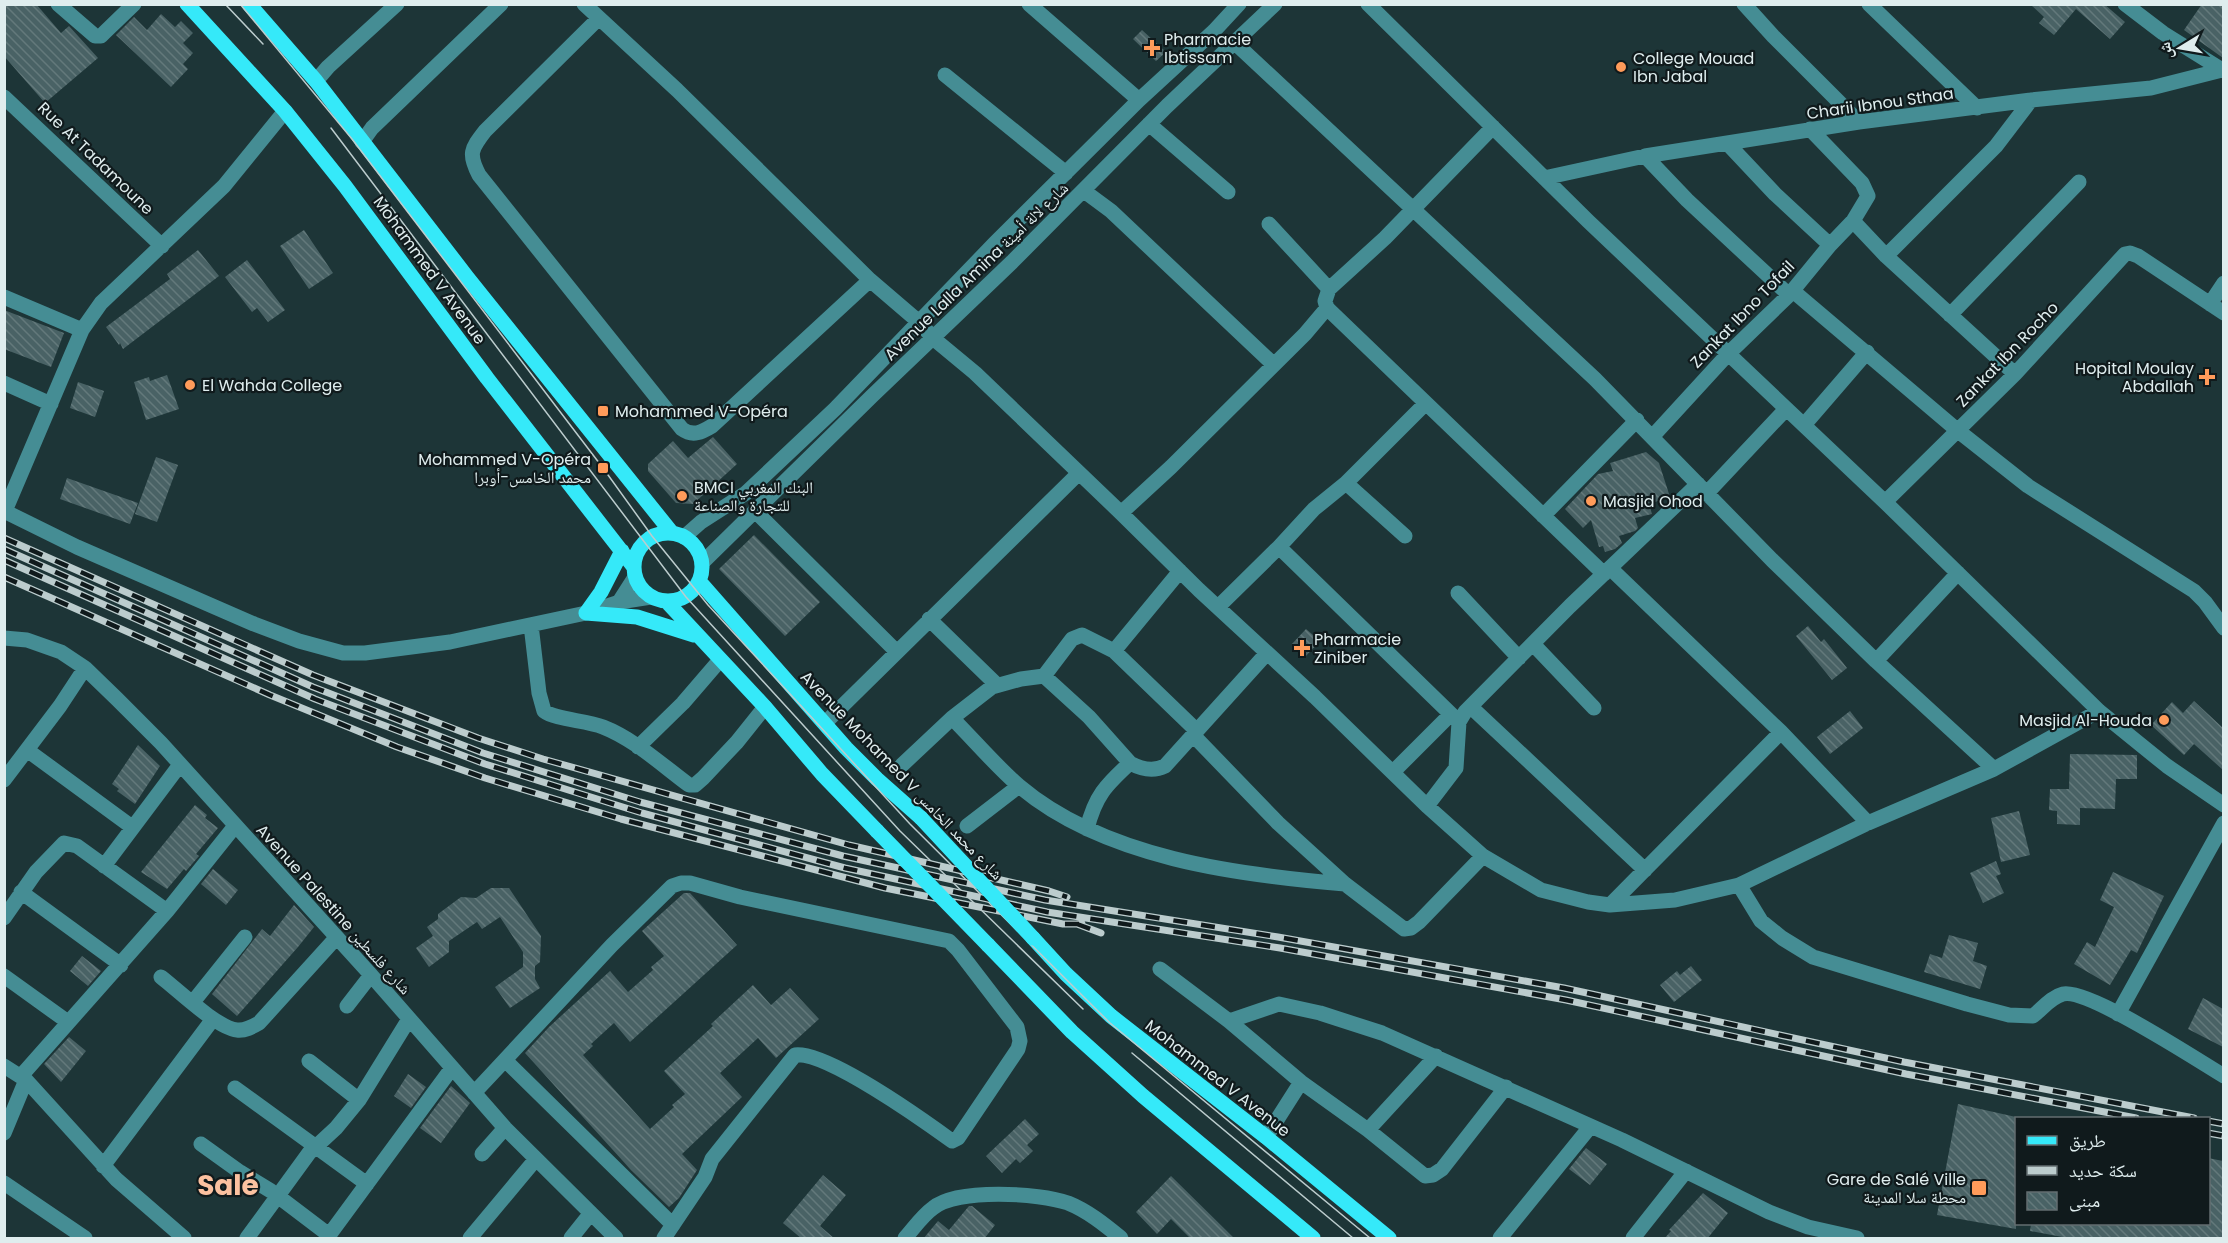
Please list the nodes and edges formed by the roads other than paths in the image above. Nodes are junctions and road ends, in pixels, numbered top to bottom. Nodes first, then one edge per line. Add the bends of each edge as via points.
1 (58, 4) edge
2 (134, 4) edge
3 (187, 4) edge
4 (249, 4) edge
5 (501, 4) edge
6 (584, 4) edge
7 (1029, 4) edge
8 (1275, 4) edge
9 (1368, 4) edge
10 (1744, 4) edge
11 (1869, 4) edge
12 (2125, 4) edge
13 (394, 5) edge
14 (1237, 5) edge
15 (599, 18) junction
16 (1234, 42) junction
17 (2222, 70) edge
18 (945, 75) dead end
19 (316, 81) junction
20 (4, 97) edge
21 (1139, 100) junction
22 (2031, 100) junction
23 (1977, 108) junction
24 (285, 111) junction
25 (1859, 122) junction
26 (1149, 124) junction
27 (1492, 128) junction
28 (1810, 129) junction
29 (362, 142) junction
30 (1727, 143) junction
31 (1645, 156) junction
32 (1066, 173) junction
33 (1544, 178) junction
34 (2079, 182) dead end
35 (1084, 191) junction
36 (1228, 192) dead end
37 (1412, 209) junction
38 (1853, 221) junction
39 (1269, 224) dead end
40 (1830, 245) junction
41 (162, 246) junction
42 (1886, 256) junction
43 (870, 280) junction
44 (2223, 283) edge
45 (1329, 290) junction
46 (1791, 293) junction
47 (4, 297) edge
48 (2210, 304) junction
49 (1327, 308) junction
50 (2223, 313) edge
51 (1950, 315) junction
52 (919, 322) junction
53 (82, 330) junction
54 (934, 339) junction
55 (1867, 352) junction
56 (1729, 353) junction
57 (1273, 364) junction
58 (2015, 374) junction
59 (4, 383) edge
60 (1426, 403) junction
61 (51, 404) junction
62 (1786, 408) junction
63 (1637, 420) junction
64 (1804, 425) junction
65 (1957, 430) junction
66 (1652, 437) junction
67 (1079, 473) junction
68 (1346, 483) junction
69 (1702, 489) junction
70 (1886, 502) junction
71 (5, 511) edge
72 (756, 512) junction
73 (1121, 513) junction
74 (1543, 516) junction
75 (678, 535) junction
76 (1405, 536) dead end
77 (1279, 547) junction
78 (622, 551) junction
79 (702, 563) junction
80 (634, 571) junction
81 (1180, 571) junction
82 (1607, 571) junction
83 (1958, 573) junction
84 (699, 581) junction
85 (1458, 594) dead end
86 (651, 597) junction
87 (619, 602) junction
88 (667, 602) junction
89 (1218, 607) junction
90 (586, 613) junction
91 (929, 619) junction
92 (531, 625) junction
93 (2223, 628) edge
94 (698, 637) junction
95 (4, 638) edge
96 (1533, 644) junction
97 (897, 651) junction
98 (1114, 651) junction
99 (1267, 653) junction
100 (1519, 658) junction
101 (720, 660) junction
102 (1876, 661) junction
103 (85, 668) junction
104 (1044, 676) junction
105 (998, 685) junction
106 (765, 707) junction
107 (1472, 707) junction
108 (1594, 708) dead end
109 (2099, 711) junction
110 (952, 718) junction
111 (1455, 718) junction
112 (825, 723) junction
113 (1781, 732) junction
114 (1195, 733) junction
115 (638, 747) junction
116 (27, 750) junction
117 (1130, 763) junction
118 (902, 765) dead end
119 (179, 766) junction
120 (1994, 769) junction
121 (1393, 772) junction
122 (4, 780) edge
123 (1019, 786) junction
124 (2223, 805) edge
125 (1427, 806) junction
126 (1868, 822) junction
127 (2223, 823) edge
128 (132, 826) junction
129 (235, 826) junction
130 (967, 826) dead end
131 (1087, 829) junction
132 (1483, 856) junction
133 (104, 866) junction
134 (1645, 870) junction
135 (1345, 884) junction
136 (1739, 885) junction
137 (21, 892) junction
138 (1610, 905) junction
139 (167, 911) junction
140 (4, 918) edge
141 (245, 937) dead end
142 (336, 938) junction
143 (1033, 938) joint
144 (121, 965) junction
145 (1160, 969) dead end
146 (371, 975) junction
147 (4, 976) edge
148 (161, 977) dead end
149 (193, 1002) junction
150 (347, 1006) dead end
151 (2118, 1014) junction
152 (213, 1019) junction
153 (409, 1019) junction
154 (1229, 1021) junction
155 (68, 1022) junction
156 (1436, 1056) junction
157 (505, 1060) junction
158 (309, 1061) dead end
159 (4, 1066) edge
160 (452, 1068) junction
161 (2223, 1076) edge
162 (23, 1078) junction
163 (1301, 1082) junction
164 (1506, 1087) junction
165 (235, 1088) dead end
166 (474, 1093) junction
167 (359, 1100) junction
168 (1590, 1127) junction
169 (505, 1128) junction
170 (1368, 1130) junction
171 (4, 1133) edge
172 (1266, 1137) junction
173 (201, 1144) dead end
174 (314, 1148) junction
175 (482, 1155) dead end
176 (536, 1159) junction
177 (103, 1166) junction
178 (1686, 1171) junction
179 (4, 1183) edge
180 (367, 1184) junction
181 (277, 1197) junction
182 (591, 1213) junction
183 (673, 1225) junction
184 (328, 1237) edge
185 (1308, 1237) edge
186 (85, 1239) edge
187 (184, 1239) edge
188 (247, 1239) edge
189 (470, 1239) edge
190 (572, 1239) edge
191 (616, 1239) edge
192 (664, 1239) edge
193 (905, 1239) edge
194 (1122, 1239) edge
195 (1389, 1239) edge
196 (1500, 1239) edge
197 (1633, 1239) edge
198 (1857, 1239) edge

1 - 2 street via 95,36 105,32
3 - 24 main road, Mohammed V Avenue
4 - 19 main road, Mohammed V Avenue
5 - 29 street
6 - 15 street
7 - 21 street
8 - 16 street, Avenue Lalla Amina شارع لالة أمينة
9 - 27 street
10 - 25 street
11 - 23 street
12 - 17 street
13 - 19 street
14 - 21 street, Avenue Lalla Amina شارع لالة أمينة
15 - 43 street
15 - 43 street via 485,131 472,148 472,162 682,429 692,434 712,426
16 - 26 street, Avenue Lalla Amina شارع لالة أمينة
16 - 37 street
17 - 22 street, Charii Ibnou Sthaa via 2151,88
18 - 32 street
19 - 29 main road, Mohammed V Avenue
20 - 41 street, Rue At Tadamoune
21 - 32 street, Avenue Lalla Amina شارع لالة أمينة
22 - 23 street, Charii Ibnou Sthaa
22 - 42 street via 1996,146
23 - 25 street, Charii Ibnou Sthaa
24 - 41 street via 224,186
24 - 78 main road, Mohammed V Avenue
25 - 28 street, Charii Ibnou Sthaa
26 - 35 street, Avenue Lalla Amina شارع لالة أمينة
26 - 36 street
27 - 33 street
27 - 37 street
28 - 30 street, Charii Ibnou Sthaa
28 - 38 street, Zankat Ibno Tofail via 1862,183 1868,196
29 - 75 main road, Mohammed V Avenue
30 - 31 street, Charii Ibnou Sthaa
30 - 40 street
31 - 33 street, Charii Ibnou Sthaa
31 - 46 street via 1687,200
32 - 52 street, Avenue Lalla Amina شارع لالة أمينة
33 - 56 street
34 - 51 street
35 - 54 street, Avenue Lalla Amina شارع لالة أمينة
35 - 57 street via 1111,211
37 - 45 street
37 - 63 street
38 - 40 street, Zankat Ibno Tofail
38 - 42 street
39 - 45 street
40 - 46 street, Zankat Ibno Tofail
41 - 53 street via 101,303
42 - 51 street
43 - 52 street
44 - 48 street
45 - 49 street
46 - 55 street
46 - 56 street, Zankat Ibno Tofail
47 - 53 street
48 - 50 street, Zankat Ibn Rocho
48 - 58 street, Zankat Ibn Rocho via 2128,253
49 - 57 street
49 - 60 street
51 - 58 street
52 - 54 street
52 - 75 street, Avenue Lalla Amina شارع لالة أمينة via 746,493
53 - 61 street
54 - 67 street
54 - 72 street, Avenue Lalla Amina شارع لالة أمينة
55 - 64 street
55 - 65 street
56 - 62 street
56 - 66 street, Zankat Ibno Tofail
57 - 73 street
58 - 65 street, Zankat Ibn Rocho
59 - 61 street
60 - 68 street
60 - 74 street
61 - 71 street
62 - 64 street
62 - 69 street
63 - 66 street
63 - 74 street
64 - 70 street
65 - 70 street, Zankat Ibn Rocho
65 - 93 street via 2028,486 2194,591
66 - 69 street
67 - 73 street
67 - 91 street
68 - 76 street
68 - 77 street via 1314,509
69 - 82 street
69 - 102 street
70 - 83 street
71 - 92 street via 77,547 254,624 343,653 450,642
72 - 79 street, Avenue Lalla Amina شارع لالة أمينة
72 - 97 street
73 - 81 street
74 - 82 street
75 - 79 main road via 693,544
75 - 80 main road via 652,536 636,553
77 - 89 street
77 - 111 street
78 - 80 main road, Mohammed V Avenue
78 - 90 main road
79 - 84 main road
80 - 86 main road via 640,588
80 - 87 street
81 - 89 street
81 - 98 street
82 - 96 street
82 - 113 street
83 - 102 street
83 - 109 street
84 - 88 main road via 686,597
84 - 112 main road, Avenue Mohamed V شارع محمد الخامس
85 - 100 street
86 - 87 street
86 - 88 main road
87 - 90 street
88 - 94 main road
89 - 99 street
90 - 92 street
90 - 94 main road via 637,617
91 - 97 street
91 - 105 street
92 - 115 street via 544,711 602,726
94 - 101 main road
95 - 103 street, Avenue Palestine شارع فلسطين via 46,646
96 - 100 street
96 - 108 street
97 - 112 street
98 - 104 street via 1078,635
98 - 114 street
99 - 114 street
99 - 121 street
100 - 107 street
101 - 106 main road
101 - 115 street
102 - 120 street
103 - 116 street
103 - 119 street, Avenue Palestine شارع فلسطين
104 - 105 street
104 - 117 street via 1089,717
105 - 110 street
106 - 115 street via 695,785 688,785
106 - 185 main road, bridge via 822,774 1072,1032
107 - 111 street
107 - 134 street
109 - 120 street
109 - 124 street
110 - 118 street
110 - 123 street
111 - 121 street
111 - 125 street via 1456,768
112 - 143 main road, Avenue Mohamed V شارع محمد الخامس, bridge
113 - 126 street
113 - 134 street
114 - 117 street via 1172,760 1157,770
114 - 135 street via 1278,824
116 - 122 street
116 - 128 street
117 - 131 street via 1099,795
119 - 128 street
119 - 129 street, Avenue Palestine شارع فلسطين
120 - 126 street
121 - 125 street
123 - 130 street
123 - 131 street
125 - 132 street
126 - 136 street
127 - 151 street
128 - 133 street
129 - 139 street
129 - 142 street, Avenue Palestine شارع فلسطين
131 - 135 street via 1181,861 1274,878
132 - 135 street via 1408,929 1398,926
132 - 138 street via 1541,890
133 - 137 street via 77,846 64,843
133 - 139 street
134 - 138 street
136 - 138 street via 1675,900
136 - 151 street via 1761,921 1813,957 2009,1015 2033,1016 2055,998 2072,994
137 - 140 street
137 - 144 street
139 - 144 street
141 - 149 street
142 - 146 street, Avenue Palestine شارع فلسطين
142 - 152 street via 259,1023 236,1030
143 - 172 main road, Mohammed V Avenue via 1111,1016
144 - 155 street
145 - 154 street
146 - 150 street
146 - 153 street, Avenue Palestine شارع فلسطين
147 - 155 street
148 - 149 street
149 - 152 street
151 - 161 street
152 - 177 street
153 - 160 street, Avenue Palestine شارع فلسطين
153 - 167 street
154 - 156 street via 1270,1006 1293,1006 1382,1033
154 - 163 street
155 - 162 street
156 - 164 street
156 - 170 street
157 - 166 street
157 - 183 street
157 - 183 street via 612,945 672,886 681,883 949,941 1017,1027 1018,1049 956,1141 843,1069 795,1055 712,1159 705,1177
158 - 167 street
159 - 162 street
160 - 166 street, Avenue Palestine شارع فلسطين
160 - 180 street
162 - 171 street
162 - 177 street
163 - 170 street
163 - 172 street
164 - 168 street
164 - 170 street via 1442,1169 1433,1175 1420,1173
165 - 174 street
166 - 169 street, Avenue Palestine شارع فلسطين
167 - 174 street
168 - 178 street
168 - 196 street
169 - 175 street
169 - 176 street, Avenue Palestine شارع فلسطين
172 - 195 main road, Mohammed V Avenue
173 - 181 street
174 - 180 street
174 - 181 street
176 - 182 street, Avenue Palestine شارع فلسطين
176 - 189 street
177 - 187 street
178 - 197 street
178 - 198 street via 1769,1212
179 - 186 street
180 - 184 street
181 - 184 street
181 - 188 street
182 - 190 street
182 - 191 street, Avenue Palestine شارع فلسطين
183 - 192 street
193 - 194 street via 933,1208 952,1198 1024,1195 1068,1203 1102,1222

